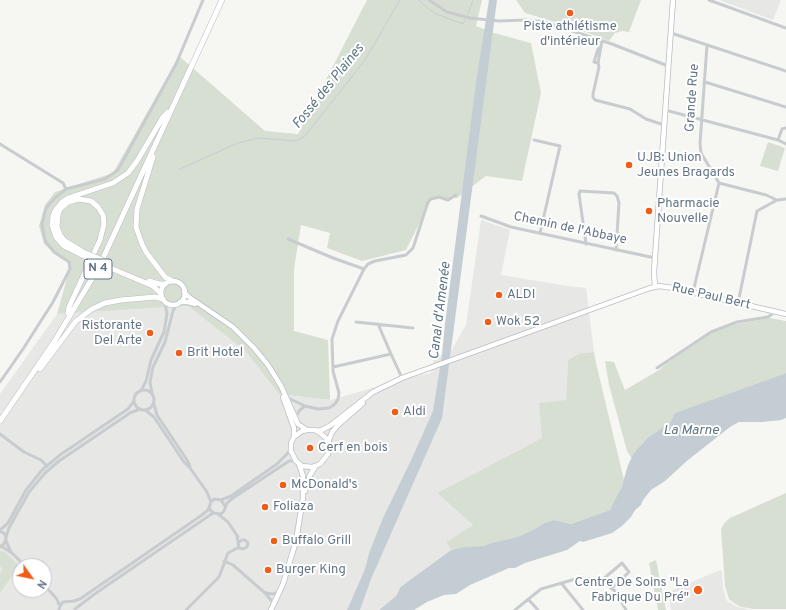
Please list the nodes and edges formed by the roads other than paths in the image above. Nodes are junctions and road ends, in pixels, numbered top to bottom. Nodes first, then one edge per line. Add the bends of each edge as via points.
1 (203, 0) edge
2 (218, 0) edge
3 (222, 0) edge
4 (429, 0) edge
5 (673, 0) edge
6 (709, 0) edge
7 (786, 28) edge
8 (671, 33) junction
9 (602, 41) junction
10 (707, 45) junction
11 (668, 66) junction
12 (786, 71) edge
13 (705, 82) junction
14 (786, 107) edge
15 (665, 110) junction
16 (168, 112) junction
17 (702, 120) junction
18 (664, 124) junction
19 (786, 128) edge
20 (534, 140) dead end
21 (778, 140) junction
22 (157, 142) junction
23 (0, 144) edge
24 (786, 144) edge
25 (719, 183) junction
26 (66, 189) junction
27 (456, 195) dead end
28 (786, 199) edge
29 (777, 200) junction
30 (481, 216) dead end
31 (540, 234) junction
32 (288, 239) dead end
33 (586, 244) junction
34 (616, 250) junction
35 (83, 253) junction
36 (655, 258) junction
37 (109, 265) junction
38 (364, 269) junction
39 (172, 281) junction
40 (166, 284) junction
41 (655, 287) junction
42 (184, 292) junction
43 (693, 292) junction
44 (163, 298) junction
45 (738, 302) junction
46 (178, 303) junction
47 (776, 311) junction
48 (68, 313) junction
49 (786, 314) edge
50 (356, 322) dead end
51 (378, 324) junction
52 (412, 328) dead end
53 (391, 354) junction
54 (333, 367) junction
55 (657, 368) dead end
56 (402, 378) junction
57 (0, 382) edge
58 (23, 388) junction
59 (382, 388) junction
60 (141, 391) junction
61 (152, 393) junction
62 (286, 398) junction
63 (134, 401) junction
64 (154, 404) junction
65 (305, 406) junction
66 (140, 409) junction
67 (145, 410) junction
68 (0, 416) edge
69 (295, 419) junction
70 (0, 421) edge
71 (307, 430) junction
72 (317, 431) junction
73 (0, 434) edge
74 (294, 437) junction
75 (328, 445) junction
76 (291, 447) junction
77 (297, 463) junction
78 (48, 467) junction
79 (315, 467) junction
80 (190, 468) junction
81 (207, 492) junction
82 (303, 498) junction
83 (216, 499) junction
84 (221, 500) junction
85 (211, 502) junction
86 (225, 506) junction
87 (209, 508) junction
88 (224, 511) junction
89 (213, 514) junction
90 (219, 515) junction
91 (228, 522) junction
92 (0, 530) edge
93 (6, 537) junction
94 (6, 541) junction
95 (240, 541) junction
96 (0, 546) edge
97 (239, 547) junction
98 (12, 553) junction
99 (17, 558) edge
100 (224, 561) junction
101 (601, 581) junction
102 (562, 584) junction
103 (612, 588) junction
104 (280, 592) junction
105 (265, 593) junction
106 (52, 594) edge
107 (56, 598) junction
108 (528, 599) junction
109 (65, 601) junction
110 (71, 602) junction
111 (274, 604) junction
112 (60, 606) junction
113 (59, 610) edge
114 (75, 610) edge
115 (186, 610) edge
116 (271, 610) edge
117 (515, 610) edge
118 (538, 610) edge
119 (583, 610) edge
120 (626, 610) edge

1 - 26 street via 176,64 118,170 105,179
2 - 16 highway, N 4
3 - 22 highway, N 4
4 - 9 street via 460,16 499,21 545,22
5 - 8 main road
6 - 7 street
8 - 10 street
8 - 11 main road
9 - 11 street
9 - 18 street via 593,98 630,109 646,119
10 - 12 street
10 - 13 street, Grande Rue
11 - 15 main road
13 - 14 street
13 - 17 street, Grande Rue
15 - 17 street
15 - 18 main road
16 - 35 highway via 128,173 109,185 68,198 55,211 52,226 56,237 64,246
16 - 48 highway, N 4 via 106,246
17 - 21 street
17 - 25 street, Grande Rue via 700,150
18 - 36 main road
19 - 21 street via 782,129
20 - 31 street via 560,146
21 - 24 street
22 - 39 highway via 137,208 136,226 146,252 165,277
22 - 58 highway, N 4 via 99,267
23 - 26 street via 63,182
25 - 29 street via 766,194
25 - 43 street
26 - 57 street via 50,203 42,224 46,242 54,252 69,262 70,272
27 - 38 street via 448,200 439,197 428,202 413,248 406,255 375,261
28 - 29 street
29 - 45 street via 758,211
30 - 31 street, Chemin de l'Abbaye
31 - 33 street, Chemin de l'Abbaye
32 - 38 street
33 - 34 street, Chemin de l'Abbaye
33 - 34 street via 580,191 614,193 618,196 619,203
34 - 36 street, Chemin de l'Abbaye
35 - 37 highway, bridge
35 - 48 highway via 65,241 57,227 60,209 68,202 78,199 91,201 98,207 103,214 104,224 100,240
36 - 41 main road
37 - 40 highway via 154,283
37 - 44 highway via 153,286
38 - 54 street via 334,330
39 - 40 main road
39 - 42 main road via 182,285
40 - 44 main road via 161,290
41 - 43 main road, Rue Paul Bert
41 - 56 main road, Rue Paul Bert
42 - 46 main road
42 - 62 main road via 244,338 268,366
43 - 45 main road, Rue Paul Bert
44 - 46 main road via 171,304
44 - 58 highway via 116,301 86,312 70,328
44 - 60 street via 167,314 164,332
45 - 47 main road, Rue Paul Bert
46 - 61 street via 173,311 165,342 154,363 150,382
46 - 74 main road via 192,302 232,329 252,350 278,387 293,424
47 - 49 main road, Rue Paul Bert
47 - 55 street via 768,317 737,322 711,332
48 - 68 highway, N 4
50 - 51 street
51 - 52 street
51 - 53 street
53 - 54 street
53 - 56 street
54 - 65 street via 339,393 337,401 326,409
56 - 59 main road, Rue Paul Bert
58 - 70 highway, N 4
59 - 72 main road via 362,400 330,426
59 - 75 main road via 338,425 332,432
60 - 61 street
60 - 63 street
61 - 64 street
62 - 65 street
62 - 69 main road
63 - 66 street
63 - 78 street via 128,409
64 - 67 street
64 - 80 street via 157,415
65 - 69 street
66 - 67 street
66 - 78 street
67 - 80 street via 154,417
69 - 71 main road via 299,426
71 - 72 main road
71 - 74 main road
72 - 75 main road via 323,435
73 - 78 street
74 - 76 main road
75 - 79 main road via 326,458
76 - 77 main road
76 - 84 street via 277,464 231,496
77 - 79 main road via 305,467
77 - 82 main road via 304,476
77 - 86 street via 289,461
78 - 92 street via 30,484 8,523
78 - 93 street via 29,492
79 - 82 main road
80 - 81 street
81 - 83 street
81 - 85 street
82 - 104 main road via 296,541
83 - 84 street
83 - 85 street
84 - 86 street
85 - 87 street
86 - 88 street
87 - 89 street
87 - 110 street
88 - 90 street
88 - 91 street
89 - 90 street
89 - 114 street
90 - 91 street
91 - 95 street
92 - 93 street
93 - 94 street
94 - 96 street
94 - 98 street
95 - 97 street
95 - 97 street via 247,542 248,546 243,549
96 - 98 street
97 - 100 street via 228,552
98 - 99 street
100 - 105 street via 233,565
100 - 115 street via 216,580
101 - 102 street via 579,578
101 - 103 street
101 - 103 street via 622,563 629,572
102 - 108 street via 541,589
102 - 119 street
103 - 120 street
104 - 105 street
104 - 111 main road
105 - 111 street
106 - 107 street
107 - 109 street
107 - 112 street
108 - 117 street
108 - 118 street
109 - 110 street
109 - 112 street
110 - 114 street
111 - 116 main road
112 - 113 street

